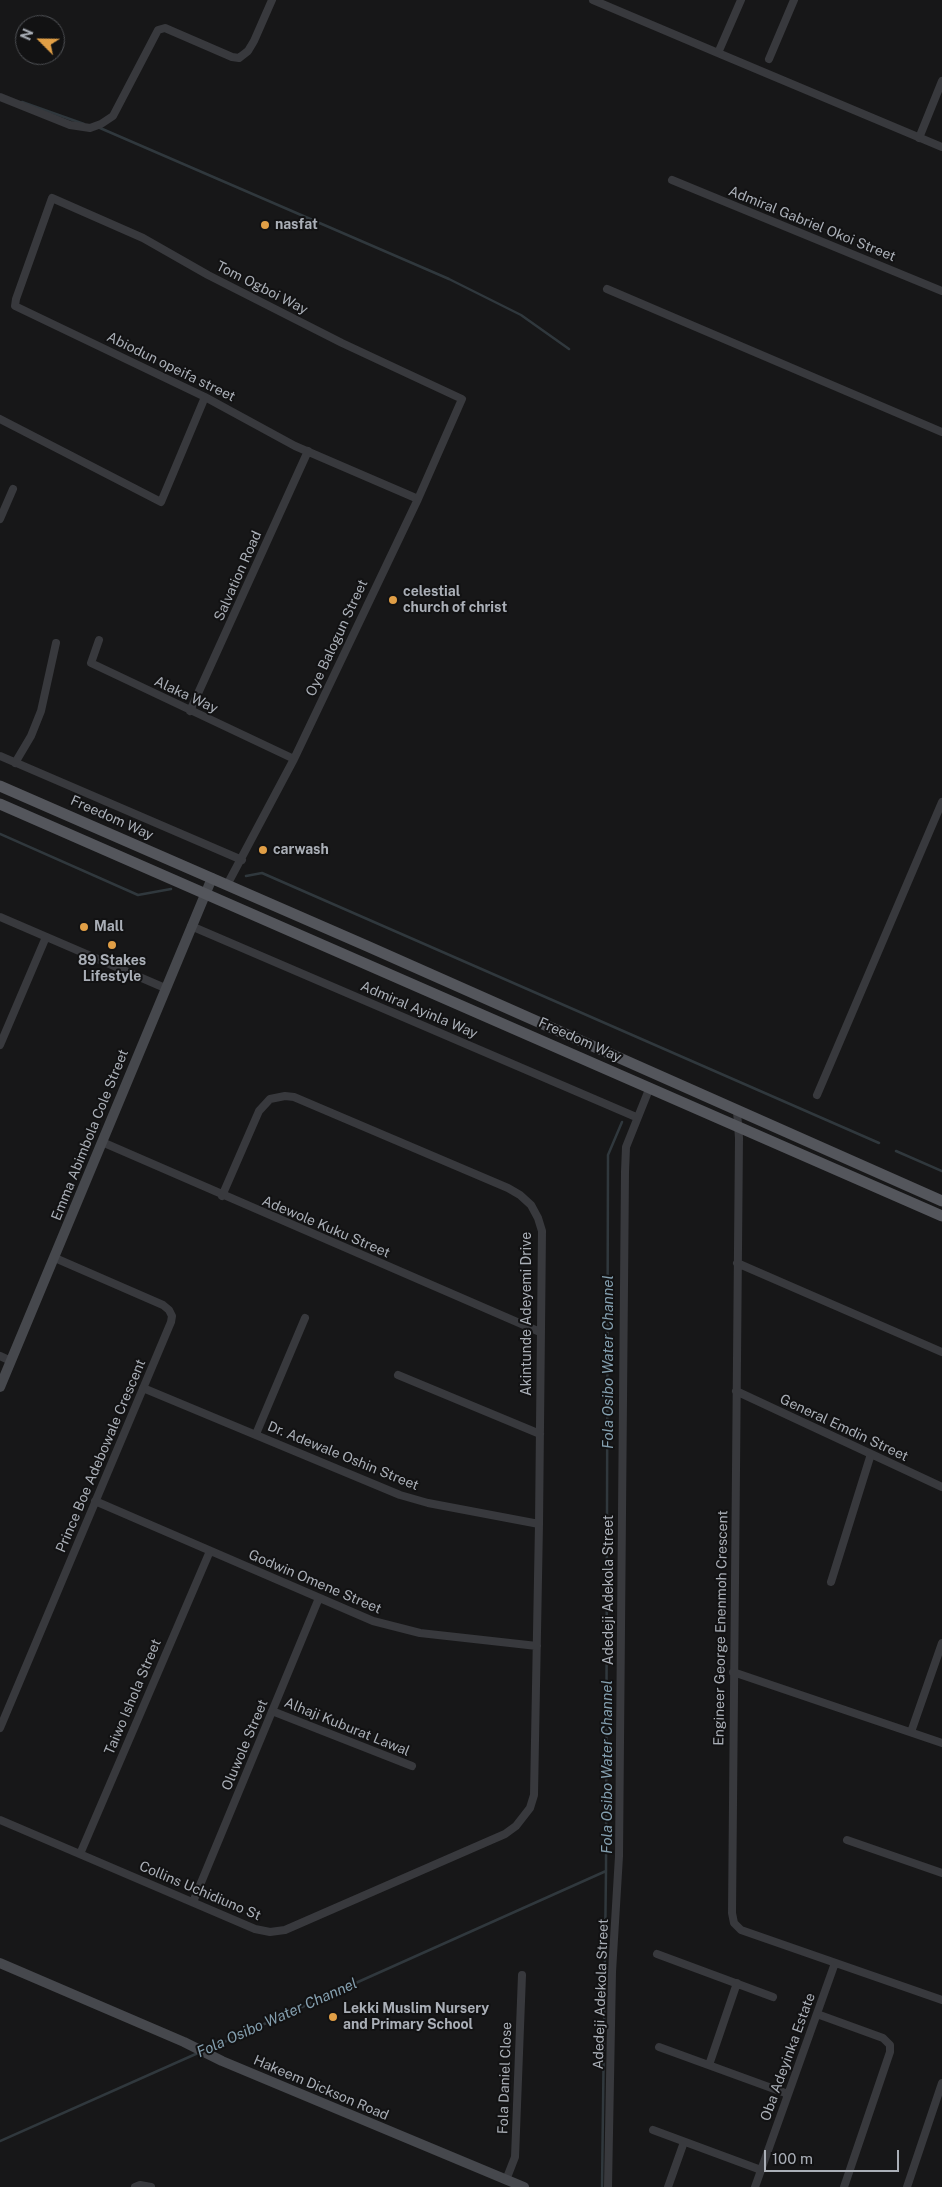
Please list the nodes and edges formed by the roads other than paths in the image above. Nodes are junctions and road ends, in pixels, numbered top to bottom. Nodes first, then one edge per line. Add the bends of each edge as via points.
1 (272, 0) edge
2 (593, 0) edge
3 (741, 0) edge
4 (794, 0) edge
5 (718, 52) junction
6 (769, 59) dead end
7 (942, 82) edge
8 (0, 96) edge
9 (919, 138) junction
10 (942, 147) edge
11 (672, 180) dead end
12 (52, 198) joint
13 (606, 289) dead end
14 (942, 291) edge
15 (205, 397) junction
16 (462, 399) joint
17 (0, 419) edge
18 (942, 432) edge
19 (308, 451) junction
20 (13, 489) dead end
21 (418, 499) junction
22 (0, 519) edge
23 (99, 640) dead end
24 (56, 643) dead end
25 (190, 711) junction
26 (0, 756) edge
27 (294, 759) junction
28 (15, 762) junction
29 (0, 786) edge
30 (942, 802) edge
31 (0, 804) edge
32 (242, 860) junction
33 (212, 878) junction
34 (227, 885) junction
35 (204, 894) junction
36 (0, 917) edge
37 (191, 926) junction
38 (46, 937) junction
39 (165, 988) junction
40 (0, 1045) edge
41 (650, 1087) junction
42 (817, 1095) dead end
43 (737, 1110) junction
44 (636, 1118) junction
45 (739, 1128) junction
46 (102, 1142) junction
47 (222, 1196) junction
48 (942, 1201) edge
49 (942, 1216) edge
50 (55, 1258) junction
51 (737, 1263) junction
52 (305, 1318) dead end
53 (540, 1332) junction
54 (942, 1352) edge
55 (0, 1356) edge
56 (11, 1361) junction
57 (398, 1375) dead end
58 (0, 1387) edge
59 (143, 1388) junction
60 (736, 1391) junction
61 (256, 1434) junction
62 (540, 1434) junction
63 (871, 1454) junction
64 (942, 1487) edge
65 (96, 1501) junction
66 (539, 1524) junction
67 (210, 1551) junction
68 (831, 1582) dead end
69 (320, 1598) junction
70 (942, 1643) edge
71 (537, 1646) junction
72 (733, 1672) junction
73 (272, 1711) junction
74 (0, 1728) edge
75 (911, 1732) junction
76 (942, 1742) edge
77 (412, 1766) dead end
78 (525, 1817) joint
79 (0, 1820) edge
80 (847, 1840) dead end
81 (80, 1854) junction
82 (942, 1873) edge
83 (193, 1902) junction
84 (657, 1954) dead end
85 (0, 1963) edge
86 (835, 1963) junction
87 (522, 1975) dead end
88 (737, 1983) junction
89 (773, 1997) dead end
90 (942, 2000) edge
91 (817, 2014) junction
92 (659, 2046) dead end
93 (709, 2065) junction
94 (942, 2083) edge
95 (788, 2094) junction
96 (653, 2130) dead end
97 (684, 2142) junction
98 (761, 2170) junction
99 (506, 2180) junction
100 (135, 2187) edge
101 (151, 2187) edge
102 (524, 2187) edge
103 (608, 2187) edge
104 (668, 2187) edge
105 (755, 2187) edge
106 (844, 2187) edge
107 (907, 2187) edge

1 - 8 street via 248,51 239,58 165,28 158,30 113,116 90,128 70,125
2 - 5 street
3 - 5 street
4 - 6 street
5 - 9 street
7 - 9 street
9 - 10 street
11 - 14 street, Admiral Gabriel Okoi Street
12 - 15 street, Abiodun opeifa street via 15,306
12 - 16 street, Tom Ogboi Way via 143,238 342,343
13 - 18 street
15 - 17 street via 161,502
15 - 19 street, Abiodun opeifa street
16 - 21 street, Oye Balogun Street
19 - 21 street, Abiodun opeifa street
19 - 25 street, Salvation Road
20 - 22 street
21 - 27 street, Oye Balogun Street
23 - 25 street, Alaka Way via 91,663
24 - 28 street via 42,712
25 - 27 street, Alaka Way
26 - 28 street
27 - 32 street, Oye Balogun Street
28 - 32 street
29 - 33 main road, Freedom Way
30 - 42 street
31 - 35 main road, Freedom Way
32 - 34 street, Oye Balogun Street
33 - 34 main road, Freedom Way
33 - 35 street
34 - 43 main road, Freedom Way
35 - 37 street, Emma Abimbola Cole Street
35 - 41 main road, Freedom Way
36 - 38 street
37 - 39 street, Emma Abimbola Cole Street
37 - 44 street, Admiral Ayinla Way
38 - 39 street
38 - 40 street
39 - 46 street, Emma Abimbola Cole Street
41 - 44 street, Adedeji Adekola Street
41 - 45 main road, Freedom Way
43 - 45 street, Engineer George Enenmoh Crescent
43 - 48 main road, Freedom Way
44 - 103 street, Adedeji Adekola Street via 626,1147 625,1172 619,1856 612,1972
45 - 49 main road, Freedom Way
45 - 51 street, Engineer George Enenmoh Crescent
46 - 47 street, Adewole Kuku Street
46 - 50 street, Emma Abimbola Cole Street
47 - 53 street, Adewole Kuku Street
47 - 53 street, Akintunde Adeyemi Drive via 259,1111 270,1099 285,1096 294,1097 508,1188 531,1205 542,1232
50 - 56 street, Emma Abimbola Cole Street
50 - 59 street, Prince Boe Adebowale Crescent via 169,1310 171,1322
51 - 54 street
51 - 60 street, Engineer George Enenmoh Crescent
52 - 61 street
53 - 62 street, Akintunde Adeyemi Drive
55 - 56 street
56 - 58 street, Emma Abimbola Cole Street
57 - 62 street
59 - 61 street, Dr. Adewale Oshin Street
59 - 65 street, Prince Boe Adebowale Crescent
60 - 63 street, General Emdin Street
60 - 72 street, Engineer George Enenmoh Crescent
61 - 66 street, Dr. Adewale Oshin Street via 400,1496
62 - 66 street, Akintunde Adeyemi Drive
63 - 64 street, General Emdin Street
63 - 68 street
65 - 67 street, Godwin Omene Street
65 - 74 street, Prince Boe Adebowale Crescent
66 - 71 street, Akintunde Adeyemi Drive
67 - 69 street, Godwin Omene Street
67 - 81 street, Taiwo Ishola Street
69 - 71 street, Godwin Omene Street via 397,1629
69 - 73 street, Oluwole Street
70 - 75 street
71 - 78 street, Akintunde Adeyemi Drive via 534,1795
72 - 75 street
72 - 86 street, Engineer George Enenmoh Crescent via 731,1900 734,1923 741,1930
73 - 77 street, Alhaji Kuburat Lawal
73 - 83 street, Oluwole Street
75 - 76 street
78 - 83 street, Collins Uchidiuno St via 505,1834 285,1930 270,1932 255,1928
79 - 81 street, Collins Uchidiuno St
80 - 82 street
81 - 83 street, Collins Uchidiuno St
84 - 88 street
85 - 99 street, Hakeem Dickson Road via 222,2061
86 - 90 street, Engineer George Enenmoh Crescent
86 - 91 street, Oba Adeyinka Estate
87 - 99 street, Fola Daniel Close via 515,2157
88 - 89 street
88 - 93 street
91 - 95 street, Oba Adeyinka Estate
91 - 106 street via 883,2038 890,2045
92 - 93 street
93 - 95 street
94 - 107 street
95 - 98 street, Oba Adeyinka Estate
96 - 97 street
97 - 98 street
97 - 104 street
98 - 105 street, Oba Adeyinka Estate
99 - 102 street, Hakeem Dickson Road
100 - 101 street

